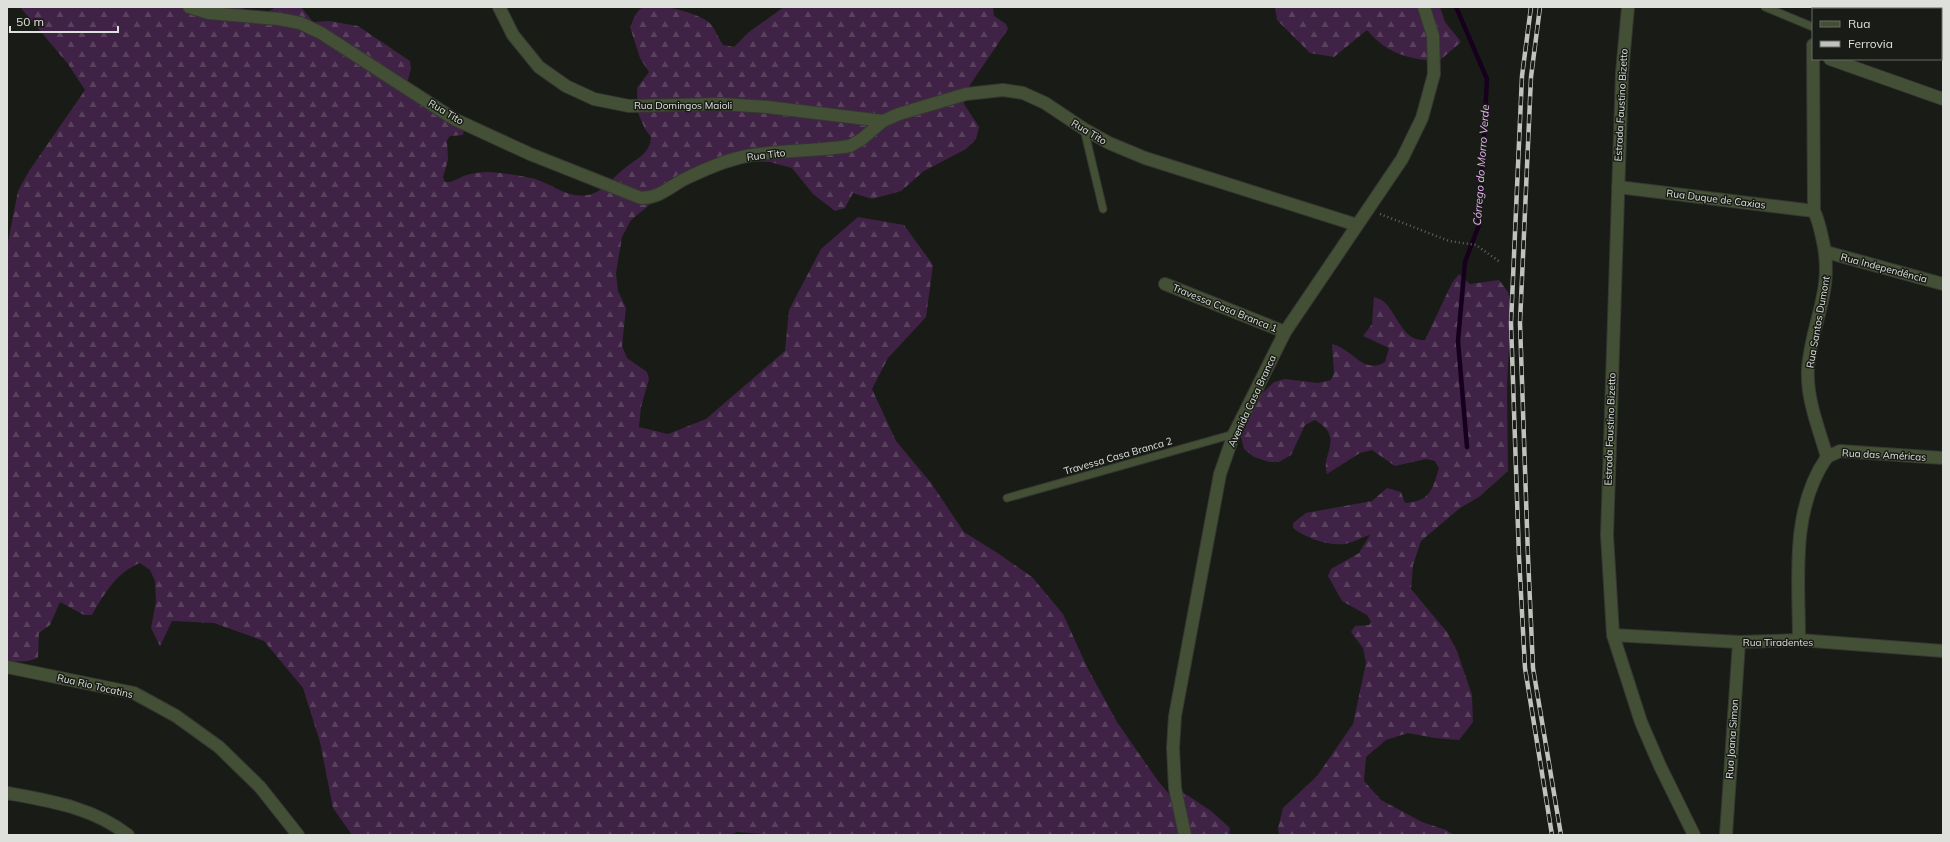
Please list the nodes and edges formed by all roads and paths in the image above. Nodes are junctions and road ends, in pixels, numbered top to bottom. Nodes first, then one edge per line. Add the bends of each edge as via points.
1 (189, 7) edge
2 (499, 7) edge
3 (1424, 7) edge
4 (1628, 7) edge
5 (1765, 7) edge
6 (1812, 28) edge
7 (1813, 60) edge
8 (1833, 60) edge
9 (1943, 99) edge
10 (883, 122) junction
11 (1084, 129) junction
12 (1618, 187) junction
13 (1103, 209) dead end
14 (1368, 209) junction
15 (1814, 211) junction
16 (1357, 225) junction
17 (1826, 252) junction
18 (1500, 262) dead end
19 (1165, 284) dead end
20 (1943, 284) edge
21 (1285, 332) junction
22 (1234, 434) junction
23 (1827, 457) junction
24 (1943, 458) edge
25 (1007, 498) dead end
26 (1613, 635) junction
27 (1798, 640) junction
28 (1739, 642) junction
29 (1943, 651) edge
30 (7, 667) edge
31 (7, 792) edge
32 (128, 835) edge
33 (298, 835) edge
34 (1185, 835) edge
35 (1694, 835) edge
36 (1726, 835) edge

1 - 10 street, Rua Tito via 209,13 300,23 321,33 454,118 530,154 641,198 662,194 689,176 724,162 752,155 850,146
2 - 10 street, Rua Domingos Maioli via 513,35 539,67 566,86 594,99 629,106 721,104 767,107
3 - 14 street, Avenida Casa Branca via 1433,36 1434,74 1422,118 1405,152
4 - 12 street, Estrada Faustino Bizetto via 1622,73
5 - 6 lane
7 - 15 street, Rua Santos Dumont
8 - 9 street
10 - 11 street, Rua Tito via 899,114 966,94 1003,90 1024,94 1045,103
11 - 13 lane
11 - 16 street, Rua Tito via 1144,158
12 - 15 street, Rua Duque de Caxias
12 - 26 street, Estrada Faustino Bizetto via 1607,536
14 - 16 street, Avenida Casa Branca
14 - 18 path via 1449,241 1476,245
15 - 17 street, Rua Santos Dumont
16 - 21 street, Avenida Casa Branca
17 - 20 street, Rua Independência
17 - 23 street, Rua Santos Dumont via 1827,278 1808,369 1809,393
19 - 21 street, Travessa Casa Branca 1
21 - 22 street, Avenida Casa Branca
22 - 25 lane, Travessa Casa Branca 2
22 - 34 street, Avenida Casa Branca via 1219,481 1175,716 1172,748 1174,788
23 - 24 street, Rua das Américas via 1840,451
23 - 27 street via 1816,472 1799,532
26 - 28 street, Rua Tiradentes
26 - 35 street, Estrada Faustino Bizetto via 1641,722
27 - 28 street, Rua Tiradentes
27 - 29 street, Rua Tiradentes
28 - 36 street, Rua Joana Simon
30 - 33 street, Rua Rio Tocatins via 134,693 176,716 219,746 260,787
31 - 32 street via 67,804 116,825

